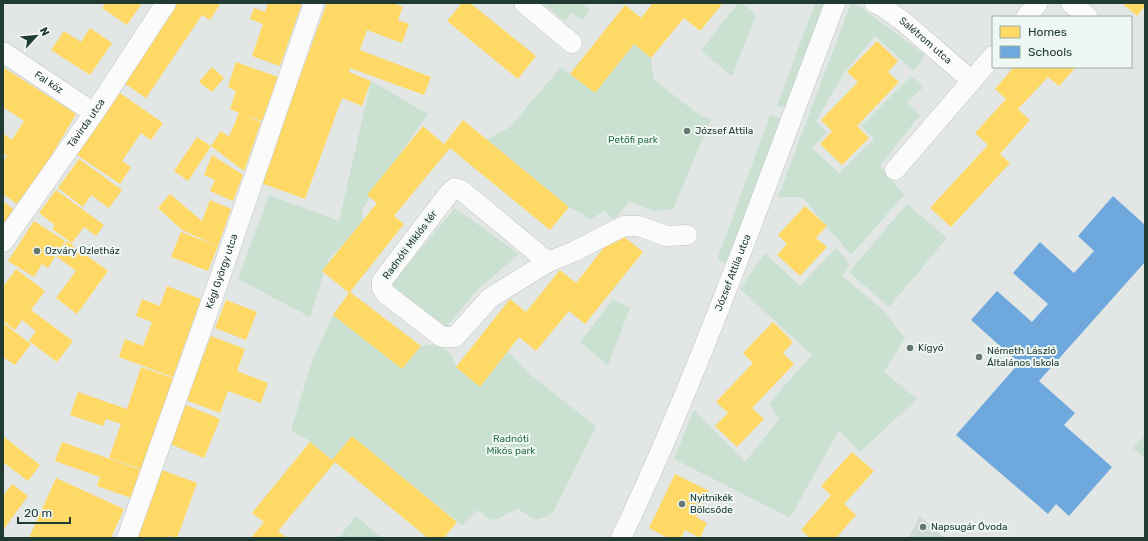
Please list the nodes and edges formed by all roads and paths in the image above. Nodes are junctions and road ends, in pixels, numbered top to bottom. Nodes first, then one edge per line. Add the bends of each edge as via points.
1 (166, 3) edge
2 (314, 3) edge
3 (524, 3) edge
4 (835, 3) edge
5 (875, 3) edge
6 (1038, 3) edge
7 (1071, 3) edge
8 (1027, 16) edge
9 (1087, 16) edge
10 (572, 43) dead end
11 (3, 52) edge
12 (992, 57) edge
13 (972, 81) junction
14 (94, 113) junction
15 (895, 170) dead end
16 (687, 235) dead end
17 (3, 242) edge
18 (548, 262) junction
19 (127, 538) edge
20 (621, 538) edge

1 - 14 street, Távirda utca
2 - 19 street, Kégl György utca
3 - 10 street
4 - 20 street, József Attila utca via 703,351
5 - 13 street, Salétrom utca via 905,23
6 - 8 street
7 - 9 street
11 - 14 street, Fal köz
12 - 13 street
13 - 15 street
14 - 17 street, Távirda utca
16 - 18 street, Radnóti Miklós tér via 666,236 639,226 624,226
18 - 18 street, Radnóti Miklós tér via 490,298 455,337 442,338 386,294 382,288 382,281 455,188 461,190

